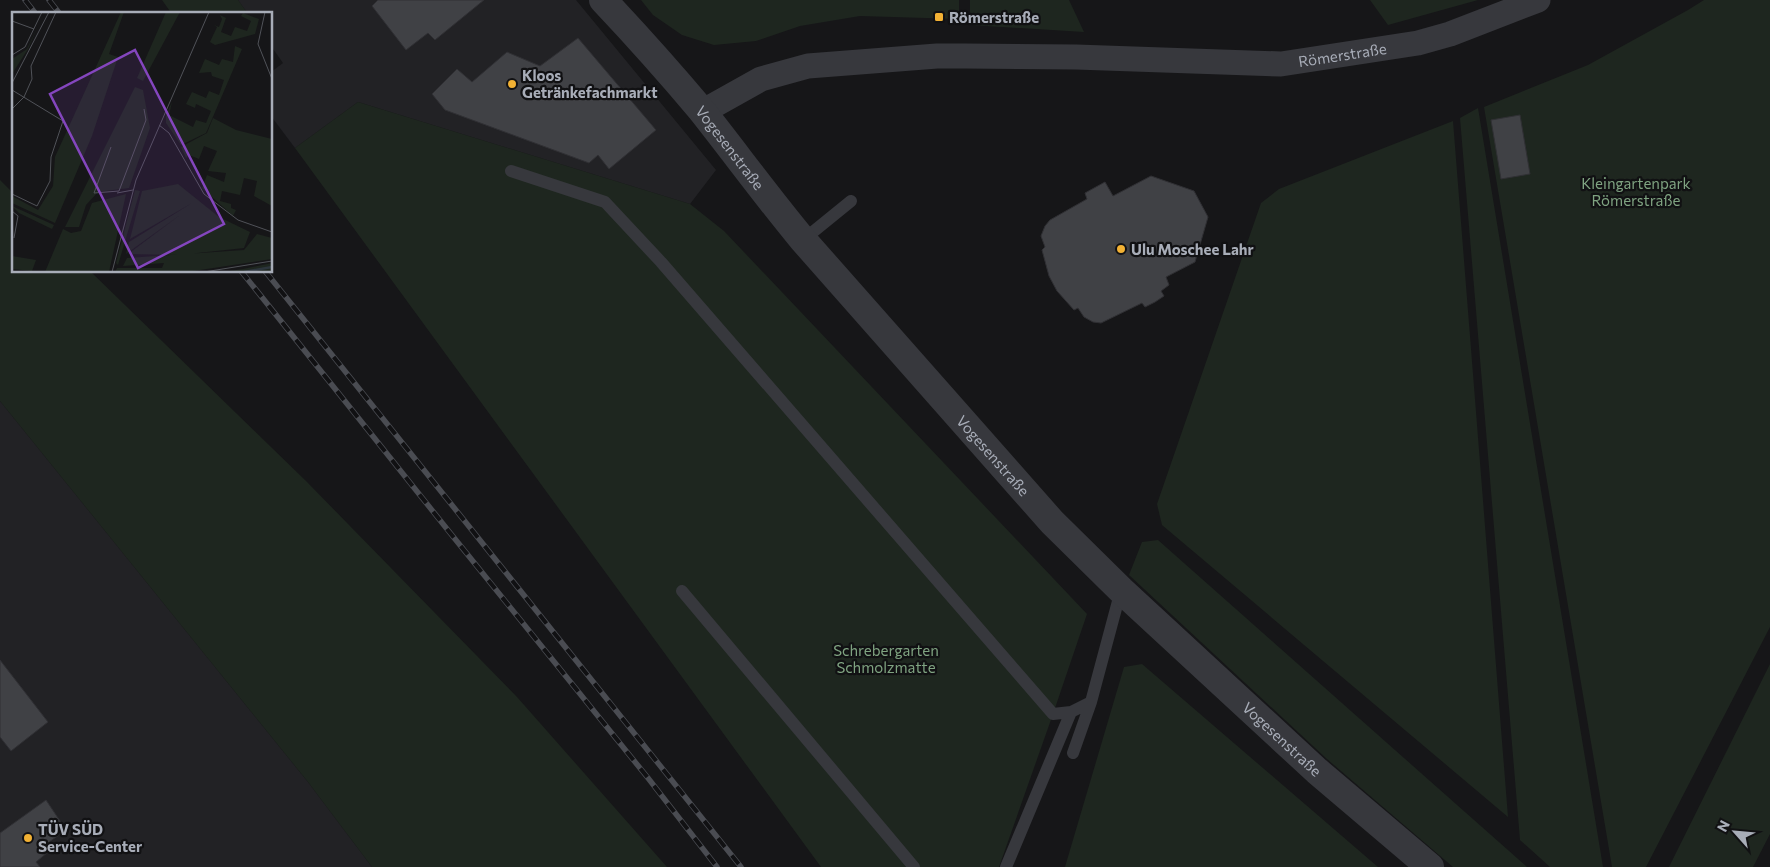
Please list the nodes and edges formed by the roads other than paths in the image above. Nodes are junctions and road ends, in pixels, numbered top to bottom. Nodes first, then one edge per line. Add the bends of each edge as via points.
1 (603, 0) edge
2 (1538, 0) edge
3 (702, 112) junction
4 (512, 171) dead end
5 (851, 201) dead end
6 (803, 240) junction
7 (1121, 590) junction
8 (682, 592) dead end
9 (1091, 702) junction
10 (1071, 712) junction
11 (1073, 753) dead end
12 (914, 867) edge
13 (1006, 867) edge
14 (1430, 867) edge

1 - 3 street, Vogesenstraße
2 - 3 street, Römerstraße via 1418,43 1281,64 956,56 808,66 760,79
3 - 6 street, Vogesenstraße
4 - 10 lane via 605,202 661,262 1053,714
5 - 6 lane
6 - 7 street, Vogesenstraße via 1052,522
7 - 9 lane
7 - 14 street, Vogesenstraße via 1317,771
8 - 12 lane
9 - 10 lane
9 - 11 lane
10 - 13 lane

